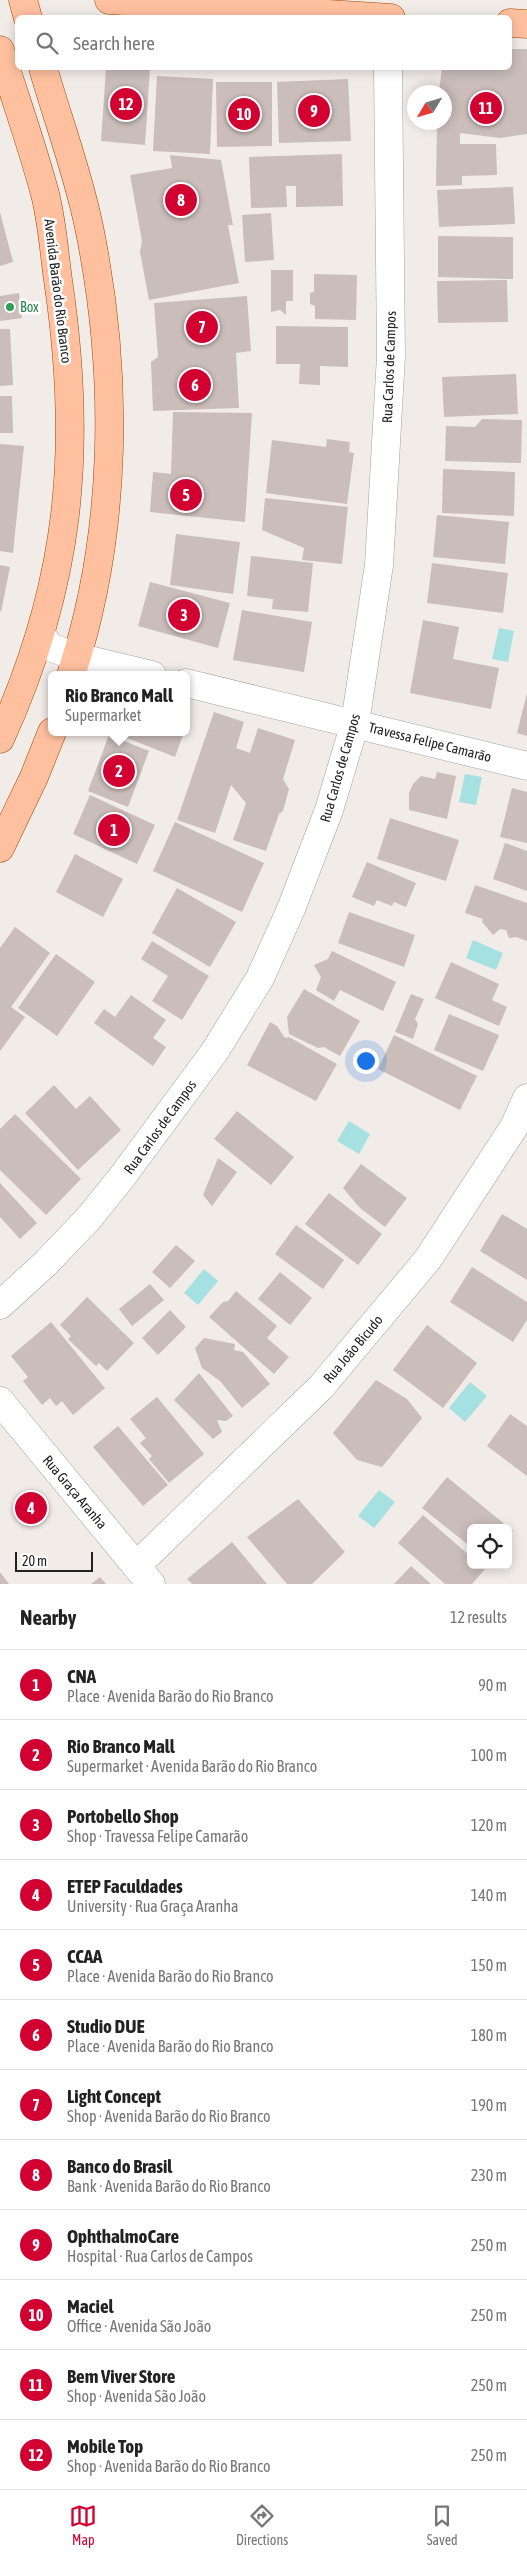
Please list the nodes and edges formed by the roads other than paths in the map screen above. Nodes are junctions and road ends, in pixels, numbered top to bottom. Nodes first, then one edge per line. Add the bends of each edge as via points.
1 (23, 0) edge
2 (109, 0) edge
3 (27, 15) edge
4 (356, 15) edge
5 (512, 23) edge
6 (527, 24) edge
7 (0, 50) edge
8 (44, 70) edge
9 (388, 70) edge
10 (41, 635) junction
11 (74, 666) edge
12 (117, 671) edge
13 (190, 684) edge
14 (355, 723) junction
15 (50, 736) edge
16 (0, 739) edge
17 (527, 766) edge
18 (0, 848) edge
19 (527, 1098) edge
20 (0, 1304) edge
21 (0, 1401) edge
22 (143, 1575) edge

1 - 3 main road
2 - 4 main road
5 - 6 main road
7 - 10 main road, Avenida Barão do Rio Branco via 45,195 67,342 69,493 63,540
8 - 11 main road via 88,224 105,330 109,430 102,541
9 - 14 street, Rua Carlos de Campos via 391,356 379,565
10 - 11 street via 50,647
10 - 16 main road, Avenida Barão do Rio Branco
11 - 12 street
13 - 14 street, Travessa Felipe Camarão
14 - 17 street, Travessa Felipe Camarão
14 - 20 street, Rua Carlos de Campos via 329,810 291,910 245,1003 215,1051 88,1219
15 - 18 main road
19 - 22 street, Rua João Bicudo via 514,1127 428,1259 321,1388
21 - 22 street, Rua Graça Aranha

